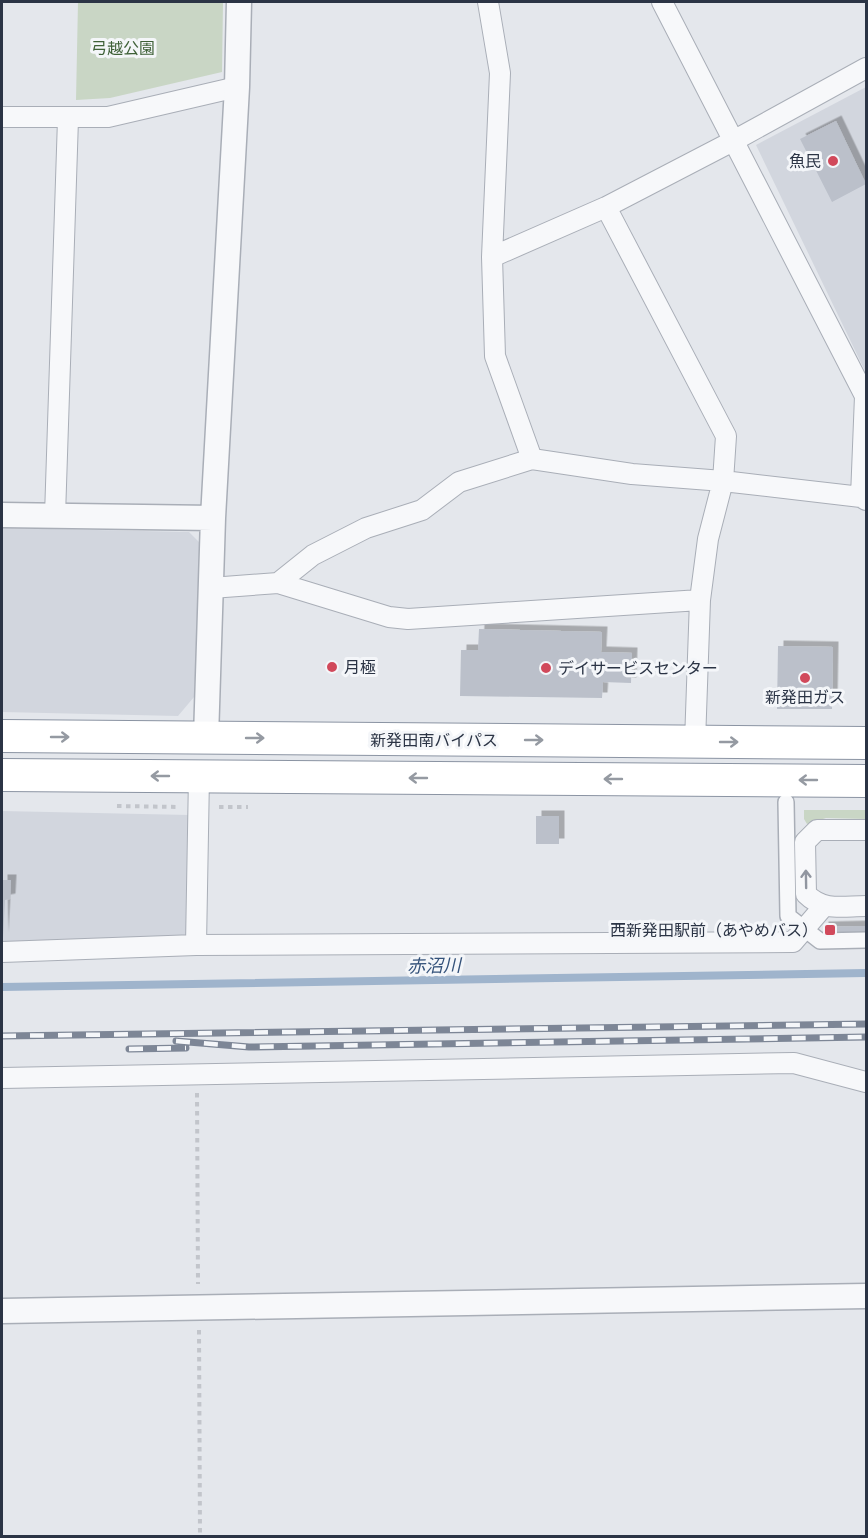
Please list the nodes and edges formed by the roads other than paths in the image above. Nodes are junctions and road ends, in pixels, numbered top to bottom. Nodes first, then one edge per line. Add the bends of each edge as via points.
1 (239, 2) edge
2 (488, 2) edge
3 (662, 2) edge
4 (867, 68) edge
5 (237, 87) junction
6 (2, 117) edge
7 (68, 119) junction
8 (735, 141) junction
9 (606, 207) junction
10 (492, 257) junction
11 (532, 459) junction
12 (723, 481) junction
13 (864, 499) edge
14 (2, 515) edge
15 (55, 516) junction
16 (213, 518) junction
17 (278, 583) junction
18 (211, 588) junction
19 (700, 600) junction
20 (2, 736) edge
21 (206, 738) junction
22 (695, 742) junction
23 (867, 743) edge
24 (2, 775) edge
25 (199, 776) junction
26 (867, 781) edge
27 (786, 802) dead end
28 (867, 830) edge
29 (824, 906) junction
30 (867, 906) edge
31 (867, 940) edge
32 (196, 945) junction
33 (2, 952) edge
34 (2, 1078) edge
35 (867, 1082) edge
36 (867, 1296) edge
37 (2, 1311) edge

1 - 5 street
2 - 10 street via 500,73
3 - 8 street
4 - 8 street
5 - 7 street via 108,117
5 - 16 street
6 - 7 street
7 - 15 street
8 - 9 street
8 - 13 street via 865,396
9 - 10 street
9 - 12 street via 726,436
10 - 11 street via 495,356
11 - 12 street via 632,474
11 - 17 street via 459,482 422,510 366,528 313,555
12 - 13 street
12 - 19 street via 708,540
14 - 15 street
15 - 16 street
16 - 18 street
17 - 18 street
17 - 19 street via 408,619
18 - 21 street
19 - 22 street
20 -> 21 highway, 新発田南バイパス
21 -> 22 highway, 新発田南バイパス
22 -> 23 highway, 新発田南バイパス
25 -> 24 highway
26 -> 25 highway
25 - 32 street
27 - 31 street via 788,916 820,941
29 -> 28 street via 806,894 805,842 817,830
29 - 30 street
29 - 32 street via 793,942
32 - 33 street
34 - 35 street via 794,1064
36 - 37 street

